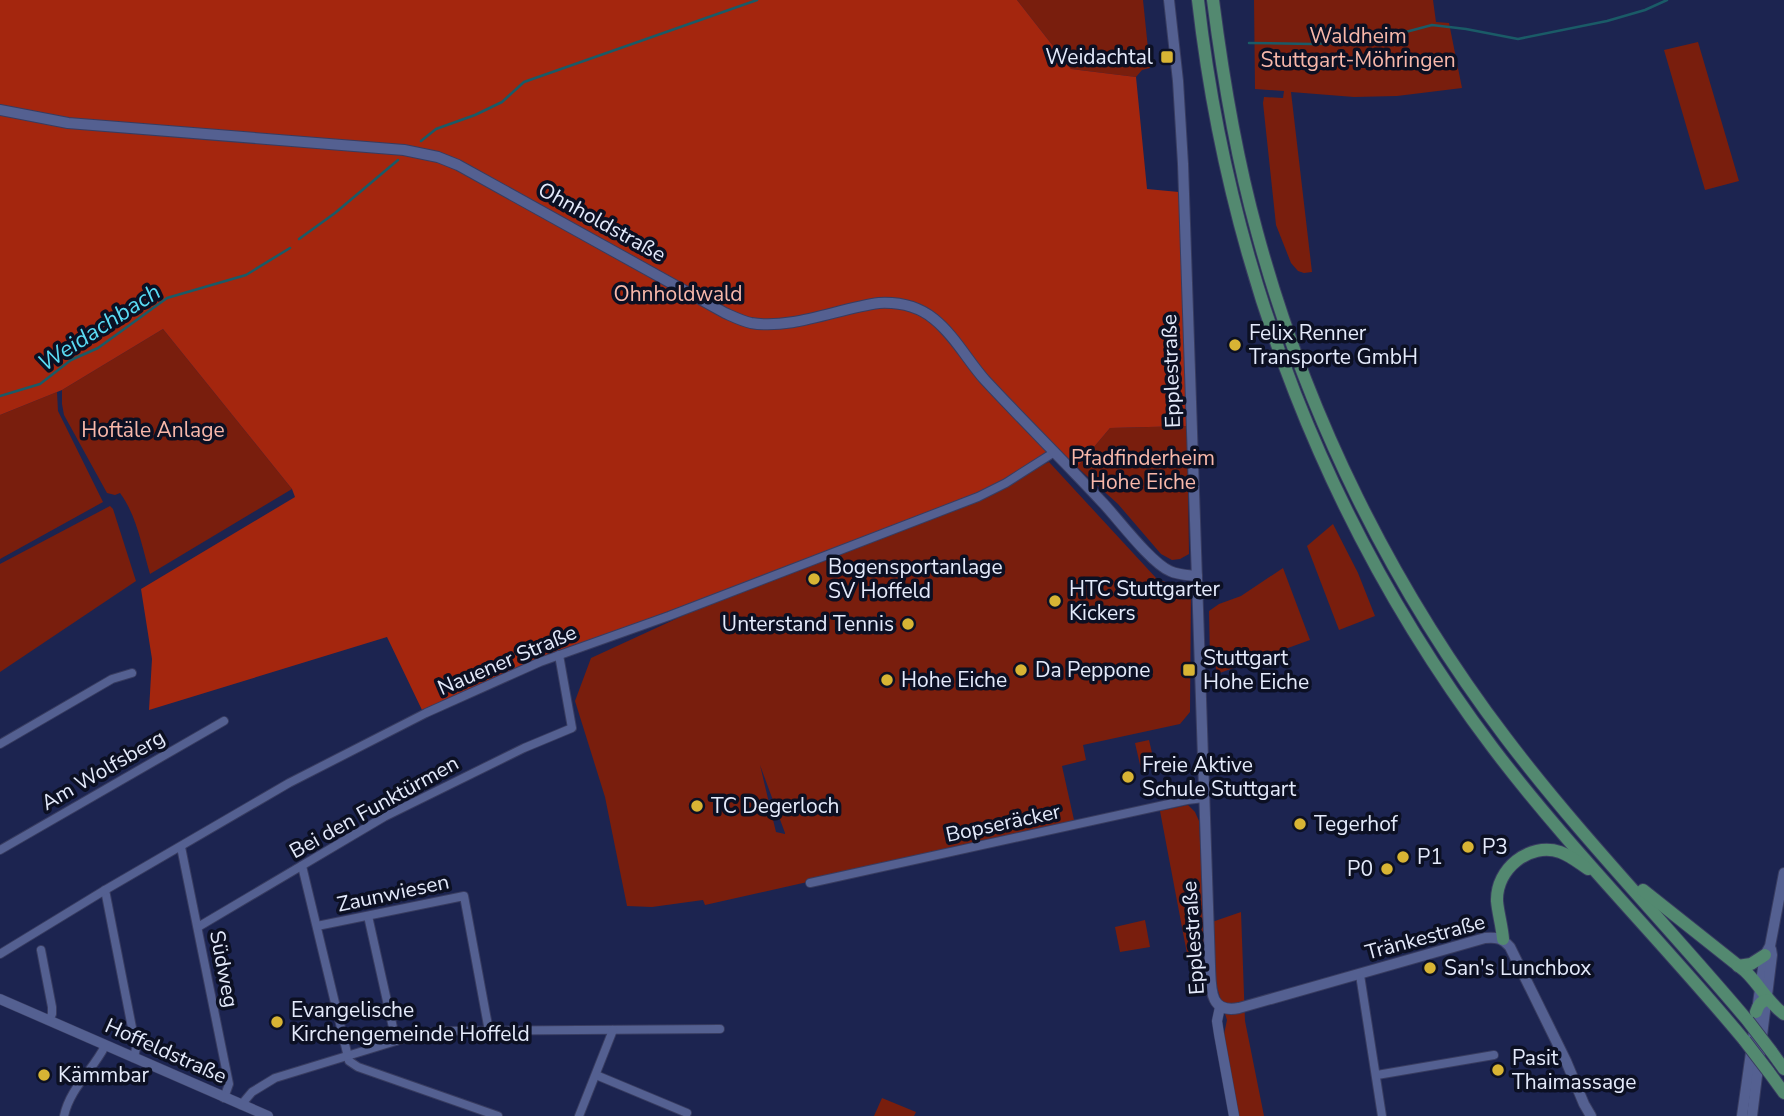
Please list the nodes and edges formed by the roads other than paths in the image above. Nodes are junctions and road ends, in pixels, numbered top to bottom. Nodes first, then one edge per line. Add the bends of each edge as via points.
1 (1169, 0) edge
2 (1198, 0) edge
3 (1213, 0) edge
4 (0, 110) edge
5 (1053, 453) junction
6 (1196, 576) junction
7 (563, 653) junction
8 (132, 673) dead end
9 (224, 721) dead end
10 (0, 744) edge
11 (1204, 798) junction
12 (181, 848) junction
13 (0, 850) edge
14 (302, 866) junction
15 (1616, 869) junction
16 (1784, 873) edge
17 (1604, 879) junction
18 (810, 883) dead end
19 (105, 890) junction
20 (368, 916) junction
21 (317, 926) junction
22 (198, 927) junction
23 (1503, 939) junction
24 (41, 950) dead end
25 (1768, 950) junction
26 (0, 954) edge
27 (1738, 966) junction
28 (1360, 975) junction
29 (1760, 988) junction
30 (0, 999) edge
31 (1768, 1000) junction
32 (1220, 1007) junction
33 (1784, 1014) edge
34 (1752, 1017) junction
35 (49, 1020) junction
36 (720, 1029) dead end
37 (613, 1030) junction
38 (489, 1031) junction
39 (396, 1041) junction
40 (105, 1046) junction
41 (347, 1055) junction
42 (1494, 1055) dead end
43 (134, 1058) junction
44 (1784, 1069) edge
45 (596, 1075) junction
46 (1377, 1075) junction
47 (1784, 1093) edge
48 (224, 1098) junction
49 (241, 1105) junction
50 (1585, 1110) edge
51 (687, 1113) dead end
52 (64, 1116) edge
53 (268, 1116) edge
54 (498, 1116) edge
55 (579, 1116) edge
56 (1234, 1116) edge
57 (1382, 1116) edge
58 (1591, 1116) edge
59 (1742, 1116) edge
60 (1752, 1116) edge

1 - 6 main road, Epplestraße via 1183,164
2 - 17 highway via 1212,101 1254,277 1308,426 1349,515 1387,587 1461,703 1527,791
3 - 15 highway via 1227,99 1269,273 1322,420 1362,507 1402,581 1473,692 1540,781
4 - 5 main road, Ohnholdstraße via 71,123 429,154 458,164 705,303 753,323 782,323 879,303 914,307 945,330
5 - 6 main road, Ohnholdstraße via 1158,563 1172,572
5 - 7 street, Nauener Straße via 978,498
6 - 11 main road, Epplestraße
7 - 12 street, Nauener Straße via 426,713 289,783
7 - 14 street, Bei den Funktürmen via 572,728 384,817
8 - 10 street via 112,679
9 - 13 street, Am Wolfsberg
11 - 18 street, Bopseräcker
11 - 32 main road, Epplestraße via 1211,981
12 - 19 street, Nauener Straße
12 - 22 street, Südweg
14 - 21 street
14 - 22 street, Bei den Funktürmen
15 - 27 highway
15 - 34 highway
16 - 25 main road
17 - 23 highway via 1559,852 1526,854 1515,861 1499,886
17 - 47 highway, bridge via 1704,991
19 - 26 street, Nauener Straße
19 - 43 street via 136,1048
20 - 21 street, Zaunwiesen
20 - 38 street, Zaunwiesen via 464,896
20 - 39 street
21 - 41 street
22 - 48 street, Südweg via 229,1084
23 - 28 main road, Tränkestraße via 1485,938
23 - 50 main road, Tränkestraße via 1566,1061
24 - 35 street via 52,1007
25 - 27 highway via 1751,964
25 - 29 main road
25 - 31 main road via 1772,955
27 - 29 highway
28 - 32 main road, Tränkestraße via 1240,1008
28 - 46 street
29 - 31 highway
29 - 34 main road
30 - 35 street, Hoffeldstraße
31 - 33 highway
31 - 34 highway via 1759,1004
31 - 60 main road
32 - 56 street, Epplestraße via 1217,1021
34 - 44 highway, bridge
34 - 59 main road
35 - 40 street, Hoffeldstraße
36 - 37 street
37 - 38 street
37 - 45 street
38 - 39 street via 444,1031
39 - 41 street
40 - 43 street, Hoffeldstraße
40 - 52 street via 73,1093
41 - 49 street via 275,1078
41 - 54 street via 358,1066
42 - 46 street
43 - 48 street, Hoffeldstraße
45 - 51 street
45 - 55 street
46 - 57 street
48 - 49 street, Hoffeldstraße
49 - 53 street, Hoffeldstraße
50 - 58 main road, Tränkestraße

